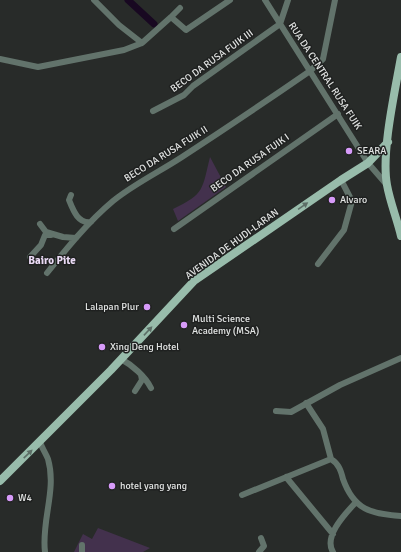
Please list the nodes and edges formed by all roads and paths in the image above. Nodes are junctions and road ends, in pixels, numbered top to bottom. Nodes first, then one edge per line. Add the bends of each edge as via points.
1 (94, 0) edge
2 (230, 0) edge
3 (265, 0) edge
4 (288, 0) edge
5 (335, 0) edge
6 (180, 8) dead end
7 (171, 18) junction
8 (280, 24) junction
9 (142, 44) junction
10 (401, 57) edge
11 (0, 59) edge
12 (310, 70) junction
13 (153, 111) dead end
14 (338, 114) junction
15 (388, 142) junction
16 (368, 163) junction
17 (341, 180) junction
18 (387, 185) junction
19 (71, 195) dead end
20 (82, 221) junction
21 (91, 222) junction
22 (40, 224) dead end
23 (174, 229) dead end
24 (55, 235) junction
25 (78, 236) junction
26 (401, 236) edge
27 (30, 257) dead end
28 (318, 264) dead end
29 (47, 273) dead end
30 (401, 358) edge
31 (121, 359) junction
32 (137, 373) junction
33 (151, 388) dead end
34 (135, 391) dead end
35 (306, 403) junction
36 (276, 411) dead end
37 (40, 442) junction
38 (331, 459) junction
39 (286, 477) junction
40 (0, 481) edge
41 (242, 495) dead end
42 (356, 502) junction
43 (401, 516) edge
44 (333, 534) junction
45 (261, 538) dead end
46 (82, 545) dead end
47 (45, 552) edge
48 (82, 552) edge
49 (258, 552) edge
50 (333, 552) edge

1 - 9 street
2 - 7 street via 186,30
3 - 8 street, RUA DA CENTRAL RUSA FUIK
4 - 8 street
5 - 12 street, BECO DA RUSA FUIK II via 323,59
6 - 7 street
7 - 9 street
8 - 12 street, RUA DA CENTRAL RUSA FUIK
8 - 13 street, BECO DA RUSA FUIK III via 193,86 184,96
9 - 11 street via 118,52 38,67
10 - 15 main road
12 - 14 street, RUA DA CENTRAL RUSA FUIK
12 - 21 street, BECO DA RUSA FUIK II via 207,141 132,186
14 - 16 street, RUA DA CENTRAL RUSA FUIK
14 - 23 street, BECO DA RUSA FUIK I
15 - 16 main road, AVENIDA DE HUDI-LARAN
15 - 18 main road
16 - 17 main road, AVENIDA DE HUDI-LARAN
16 - 18 street, RUA DA CENTRAL RUSA FUIK
17 - 28 street via 352,201 346,226
31 -> 17 main road, AVENIDA DE HUDI-LARAN via 194,282
18 - 26 main road
19 - 20 street via 68,200
20 - 21 street
20 - 25 street
21 - 25 street, BECO DA RUSA FUIK II
22 - 24 street via 46,232
24 - 25 street
24 - 27 street via 45,235 41,245
25 - 29 street, BECO DA RUSA FUIK II
30 - 35 street
31 - 32 street
31 - 37 main road, AVENIDA DE HUDI-LARAN
32 - 33 street
32 - 34 street via 142,380
35 - 36 street via 291,412
35 - 38 street via 323,428
40 -> 37 main road, AVENIDA DE HUDI-LARAN
37 - 47 street via 48,460 51,484 44,535
38 - 39 street
38 - 42 street via 340,468 351,498
39 - 41 street
39 - 44 street
42 - 43 street via 381,514
42 - 44 street via 340,520
44 - 50 street
45 - 49 street via 264,546
46 - 48 street

